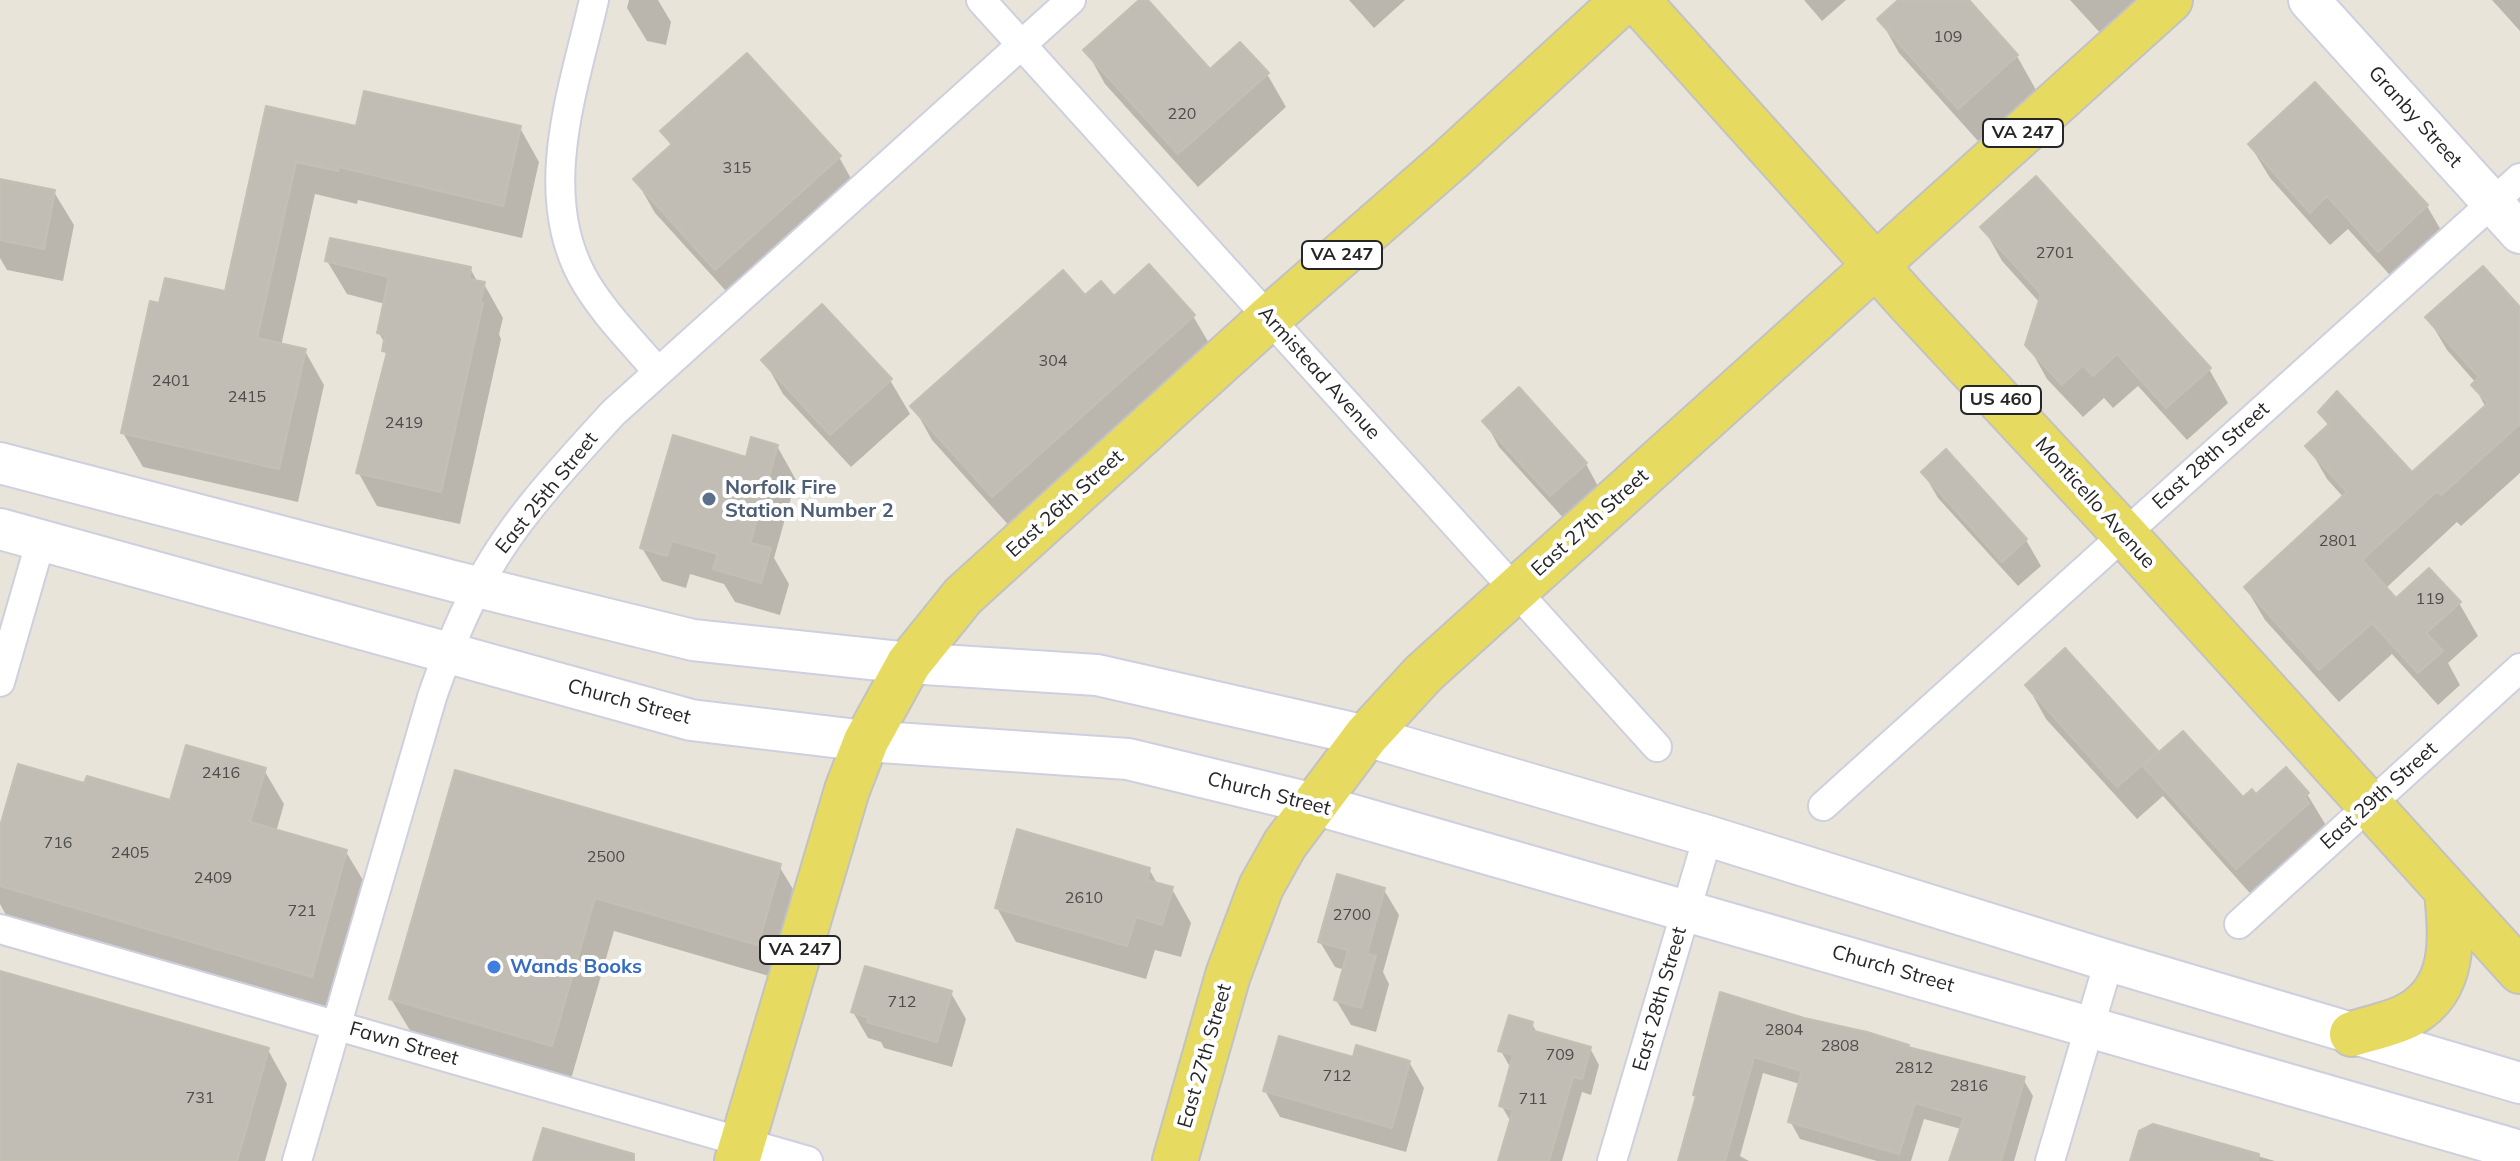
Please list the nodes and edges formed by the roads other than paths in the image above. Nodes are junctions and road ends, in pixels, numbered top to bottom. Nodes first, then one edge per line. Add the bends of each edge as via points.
1 (594, 0) edge
2 (981, 0) edge
3 (1071, 0) edge
4 (1624, 0) edge
5 (1637, 0) edge
6 (2170, 0) edge
7 (2309, 0) edge
8 (1021, 45) junction
9 (2506, 191) edge
10 (2520, 233) edge
11 (1876, 266) junction
12 (1269, 318) junction
13 (658, 372) junction
14 (0, 463) edge
15 (0, 529) edge
16 (2125, 535) junction
17 (41, 540) junction
18 (477, 587) junction
19 (1516, 590) junction
20 (447, 653) junction
21 (909, 663) junction
22 (2520, 668) edge
23 (0, 682) edge
24 (1366, 736) junction
25 (866, 741) junction
26 (1657, 747) dead end
27 (1314, 804) junction
28 (1823, 806) dead end
29 (2369, 806) junction
30 (1708, 836) junction
31 (2447, 891) junction
32 (1686, 910) junction
33 (2239, 924) dead end
34 (0, 929) edge
35 (2109, 961) junction
36 (2520, 971) edge
37 (336, 1025) junction
38 (2089, 1026) junction
39 (2352, 1034) junction
40 (2520, 1083) edge
41 (2520, 1151) edge
42 (740, 1152) edge
43 (297, 1161) edge
44 (808, 1161) edge
45 (1175, 1161) edge
46 (1612, 1161) edge
47 (2050, 1161) edge

1 - 13 street via 560,157 564,226 582,276
2 - 8 street, Armistead Avenue
3 - 8 street, East 25th Street
4 - 12 main road, East 26th Street / VA 247
5 - 11 main road, Monticello Avenue / US 460
6 - 11 main road, East 27th Street / VA 247
7 - 9 main road, Granby Street
8 - 12 street, Armistead Avenue
8 - 13 street, East 25th Street
9 - 10 main road, Granby Street
9 - 16 street, East 28th Street
11 - 16 main road, Monticello Avenue / US 460
11 - 19 main road, East 27th Street / VA 247
12 - 19 street, Armistead Avenue
12 - 21 main road, East 26th Street / VA 247 via 963,596
13 - 18 street, East 25th Street via 555,477
14 - 18 main road
15 - 17 main road, Church Street
16 - 28 street, East 28th Street
16 - 29 main road, Monticello Avenue / US 460
17 - 20 main road, Church Street
17 - 23 street
18 - 20 street, East 25th Street
18 - 21 main road via 693,640
19 - 24 main road, East 27th Street / VA 247 via 1424,673
19 - 26 street, Armistead Avenue
20 - 25 main road, Church Street via 691,720
20 - 37 street, East 25th Street
21 - 24 main road via 1097,675
21 - 25 main road, East 26th Street / VA 247
22 - 29 street, East 29th Street
24 - 27 main road, East 27th Street / VA 247
24 - 30 main road
25 - 27 main road, Church Street via 1128,759
25 - 42 main road, East 26th Street / VA 247
27 - 32 main road, Church Street
27 - 45 main road, East 27th Street / VA 247 via 1261,887 1228,975
29 - 31 main road, Monticello Avenue / US 460
29 - 33 street, East 29th Street
30 - 32 street, East 28th Street
30 - 35 main road
31 - 36 main road, Monticello Avenue / US 460
31 - 39 main road via 2450,955 2441,984 2409,1015
32 - 38 main road, Church Street
32 - 46 street, East 28th Street
34 - 37 street, Fawn Street
35 - 38 street
35 - 39 main road
37 - 42 street, Fawn Street
37 - 43 street, East 25th Street
38 - 41 main road, Church Street
38 - 47 street
39 - 40 main road
42 - 44 street, Fawn Street

